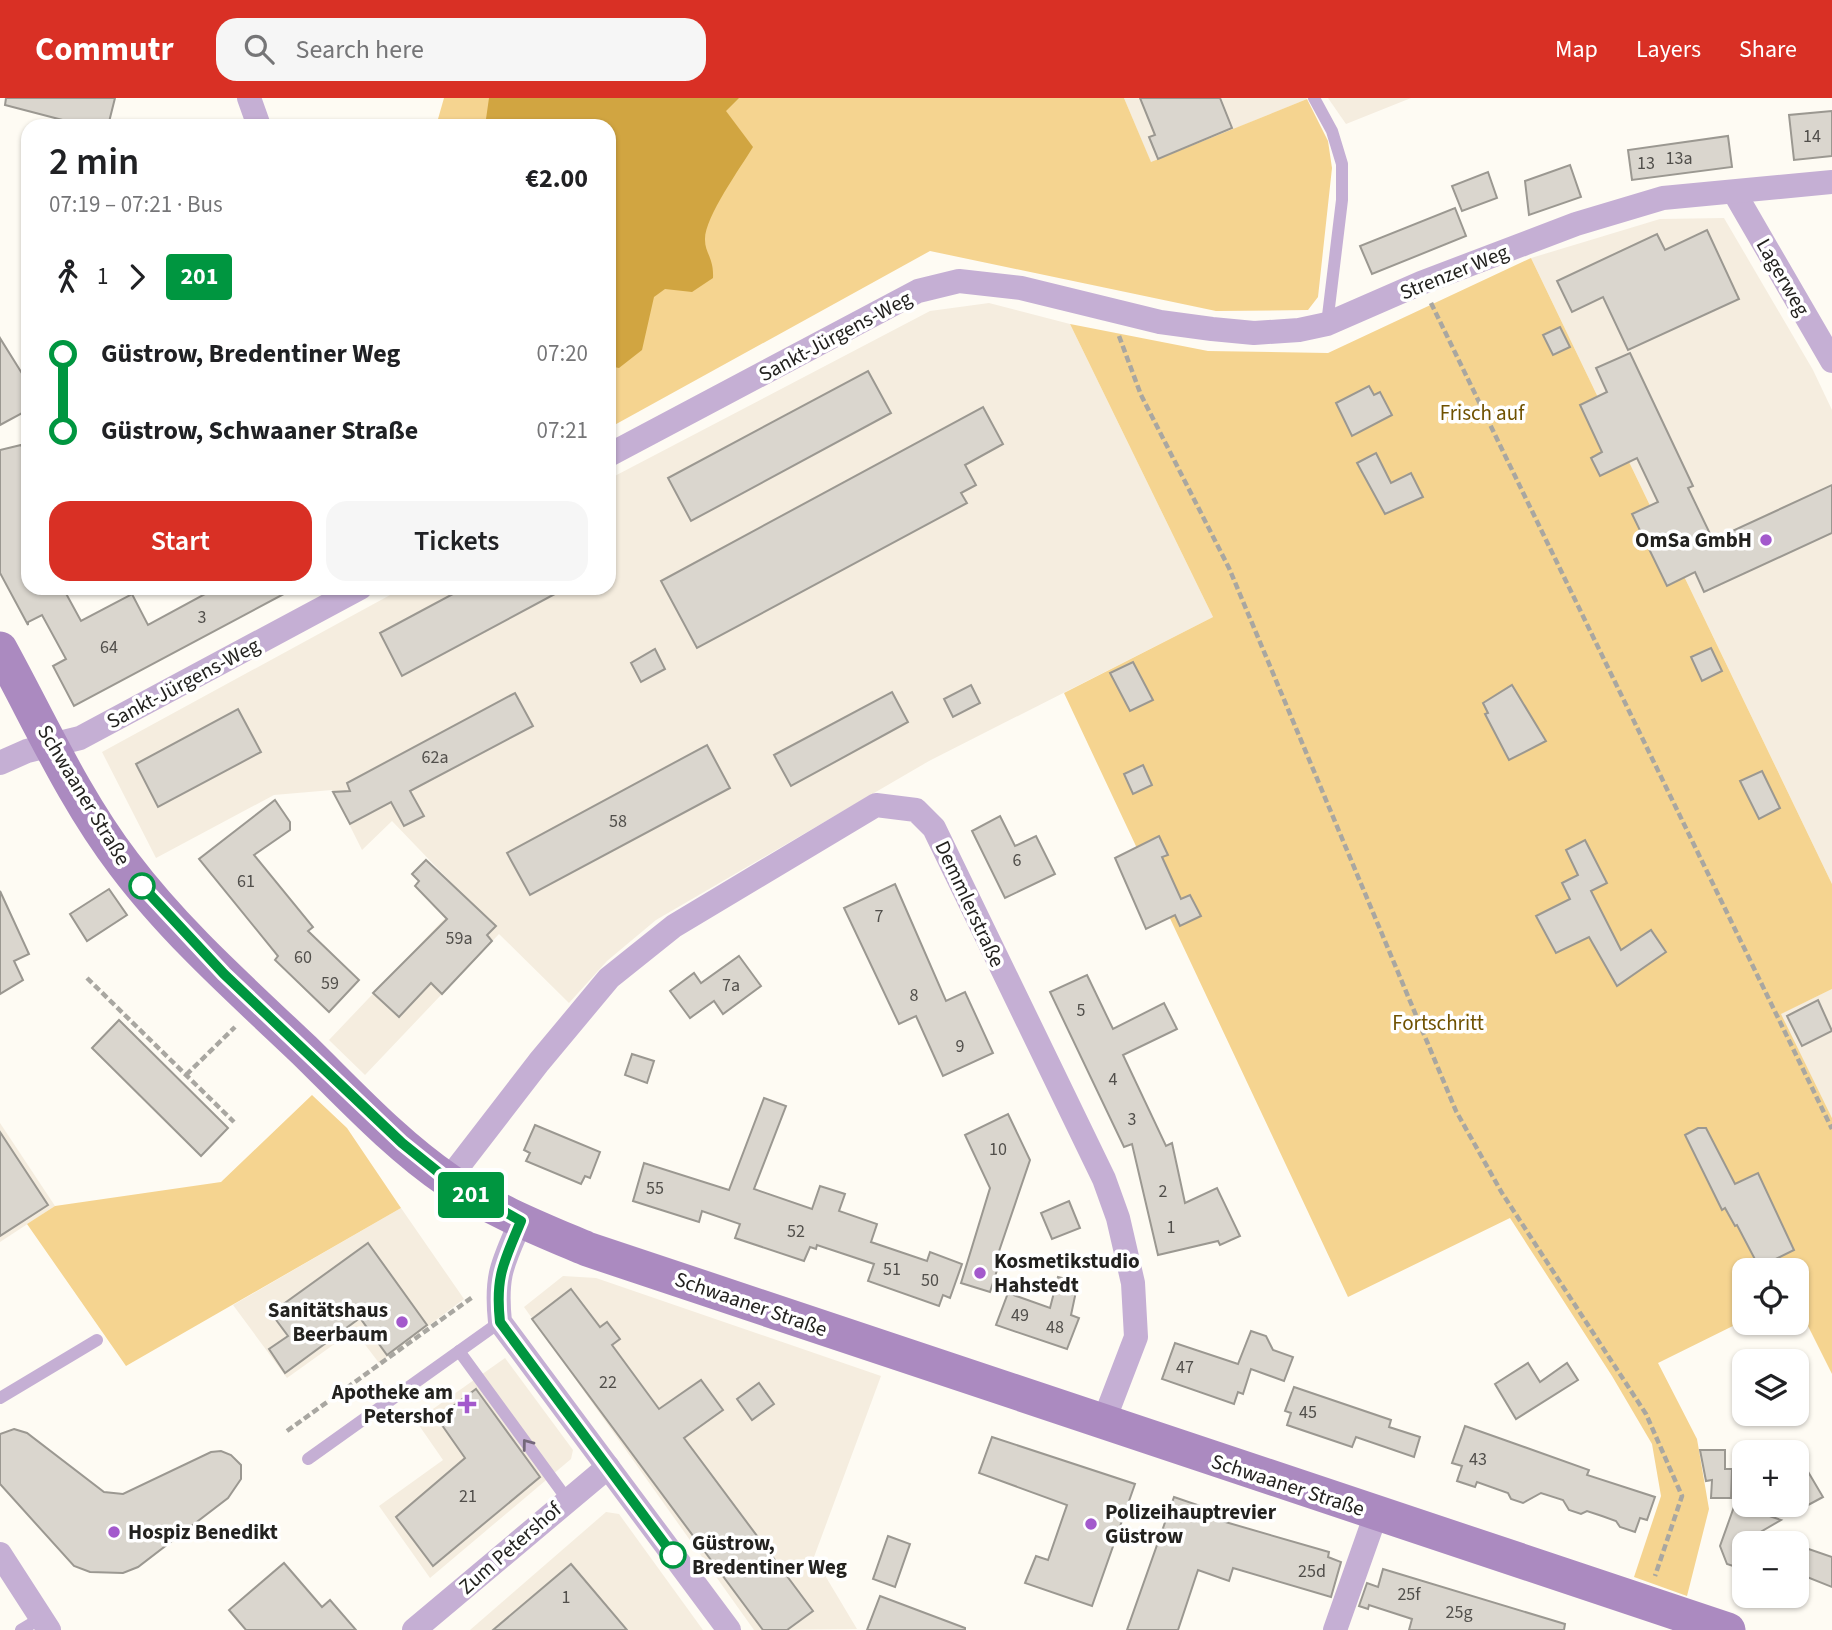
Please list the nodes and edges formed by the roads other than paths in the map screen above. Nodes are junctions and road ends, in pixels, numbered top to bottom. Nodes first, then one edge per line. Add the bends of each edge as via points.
1 (249, 98) edge
2 (1314, 98) edge
3 (256, 119) edge
4 (1832, 182) edge
5 (1734, 192) junction
6 (1076, 300) joint
7 (1327, 324) junction
8 (1832, 361) edge
9 (616, 451) edge
10 (347, 595) edge
11 (0, 649) edge
12 (52, 745) junction
13 (0, 764) edge
14 (448, 1180) junction
15 (521, 1221) junction
16 (500, 1322) junction
17 (97, 1340) dead end
18 (458, 1351) junction
19 (0, 1398) edge
20 (1103, 1423) junction
21 (308, 1459) dead end
22 (608, 1467) junction
23 (567, 1499) junction
24 (1376, 1514) junction
25 (0, 1553) edge
26 (37, 1626) edge
27 (414, 1630) edge
28 (729, 1630) edge
29 (1335, 1630) edge
30 (1728, 1630) edge

1 - 3 street
2 - 7 lane via 1332,131 1342,164
4 - 5 street, Strenzer Weg
5 - 7 street, Strenzer Weg via 1663,198 1576,224
5 - 8 street, Lagerweg
6 - 7 street, Strenzer Weg via 1160,322 1244,332
6 - 9 street, Sankt-Jürgens-Weg via 959,281 918,291
10 - 12 street, Sankt-Jürgens-Weg via 80,738
11 - 12 main road, Schwaaner Straße
12 - 13 street, Sankt-Jürgens-Weg
12 - 14 main road, Schwaaner Straße via 123,863 164,912 365,1110
14 - 15 main road, Schwaaner Straße
14 - 20 street, Demmlerstraße via 609,978 674,926 876,805 916,810 934,828 1104,1179 1118,1218 1133,1283 1136,1337
15 - 16 street via 499,1274
15 - 20 main road, Schwaaner Straße via 587,1249
16 - 18 lane
16 - 22 street
17 - 19 lane
18 - 21 lane
23 -> 18 lane
20 - 24 main road, Schwaaner Straße
22 - 23 street, Zum Petershof
22 - 28 street
23 - 27 street, Zum Petershof
24 - 29 street
24 - 30 main road, Schwaaner Straße via 1656,1610
25 - 26 street

